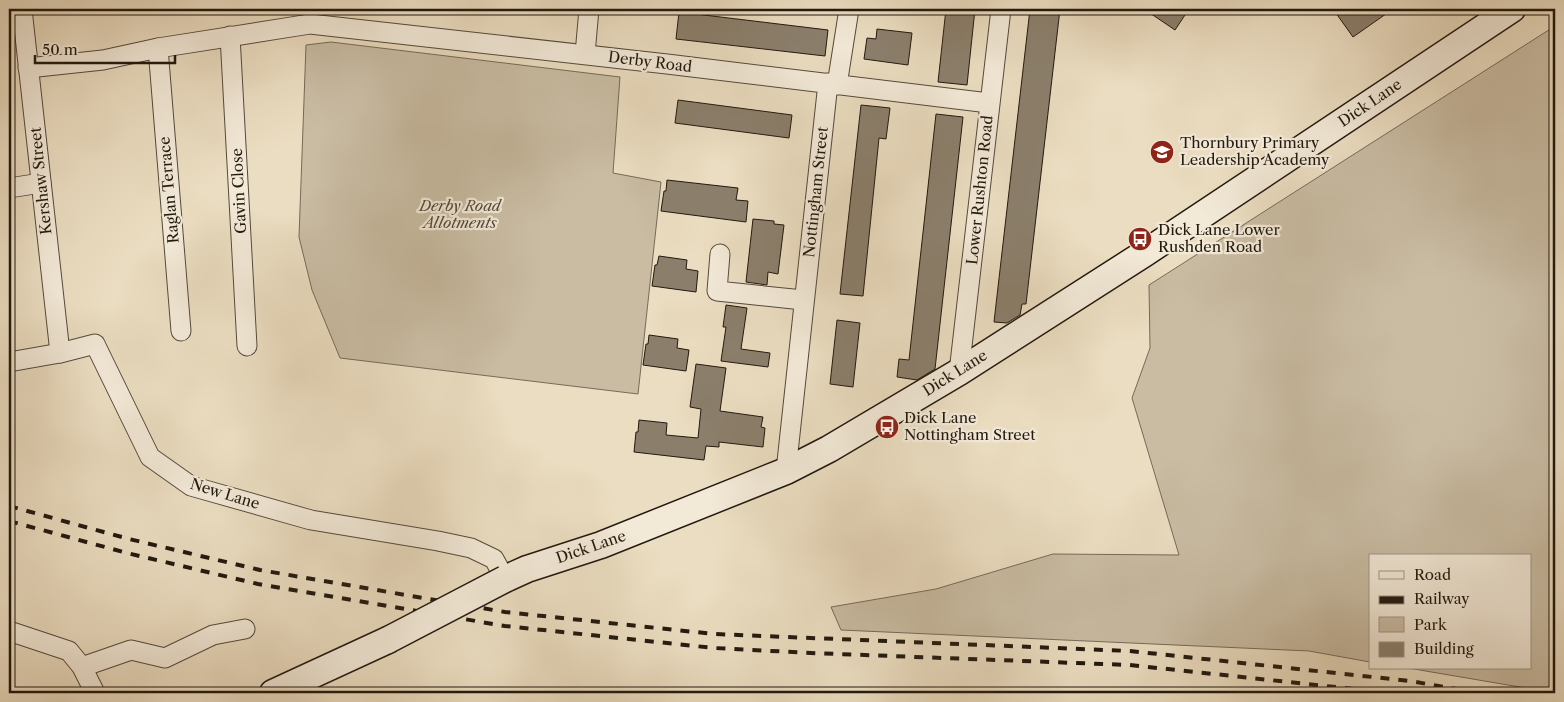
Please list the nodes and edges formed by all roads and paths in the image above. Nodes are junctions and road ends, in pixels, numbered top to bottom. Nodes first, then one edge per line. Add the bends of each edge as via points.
1 (22, 9) edge
2 (589, 9) edge
3 (849, 9) edge
4 (1001, 9) edge
5 (1512, 9) edge
6 (309, 16) edge
7 (230, 36) junction
8 (158, 48) junction
9 (585, 54) junction
10 (28, 68) junction
11 (832, 84) junction
12 (990, 103) junction
13 (41, 184) junction
14 (9, 188) edge
15 (720, 254) dead end
16 (803, 300) junction
17 (181, 331) dead end
18 (247, 346) dead end
19 (60, 353) junction
20 (9, 362) edge
21 (959, 372) junction
22 (786, 471) junction
23 (505, 579) junction
24 (245, 629) dead end
25 (9, 631) edge
26 (82, 667) junction
27 (308, 686) edge
28 (95, 693) edge
29 (273, 693) edge

1 - 10 street, Kershaw Street
2 - 9 street
3 - 11 street, Nottingham Street
4 - 12 street, Lower Rushton Road
5 - 21 street, Dick Lane via 1145,253
6 - 7 street, Derby Road
6 - 9 street, Derby Road
7 - 8 street, Derby Road
7 - 18 street, Gavin Close
8 - 10 street, Derby Road via 103,60
8 - 17 street, Raglan Terrace
9 - 11 street, Derby Road
10 - 13 street, Kershaw Street
11 - 12 street, Derby Road
11 - 16 street, Nottingham Street
12 - 21 street, Lower Rushton Road
13 - 14 street
13 - 19 street, Kershaw Street
15 - 16 street via 717,291
16 - 22 street, Nottingham Street
19 - 20 street, New Lane
19 - 23 street, New Lane via 95,344 150,458 191,486 311,520 471,548 494,559
21 - 22 street, Dick Lane
22 - 23 street, Dick Lane
23 - 27 street, Dick Lane, bridge
24 - 26 street via 213,635 165,658 131,650
25 - 26 street via 69,651
26 - 28 street
27 - 29 street, Dick Lane

